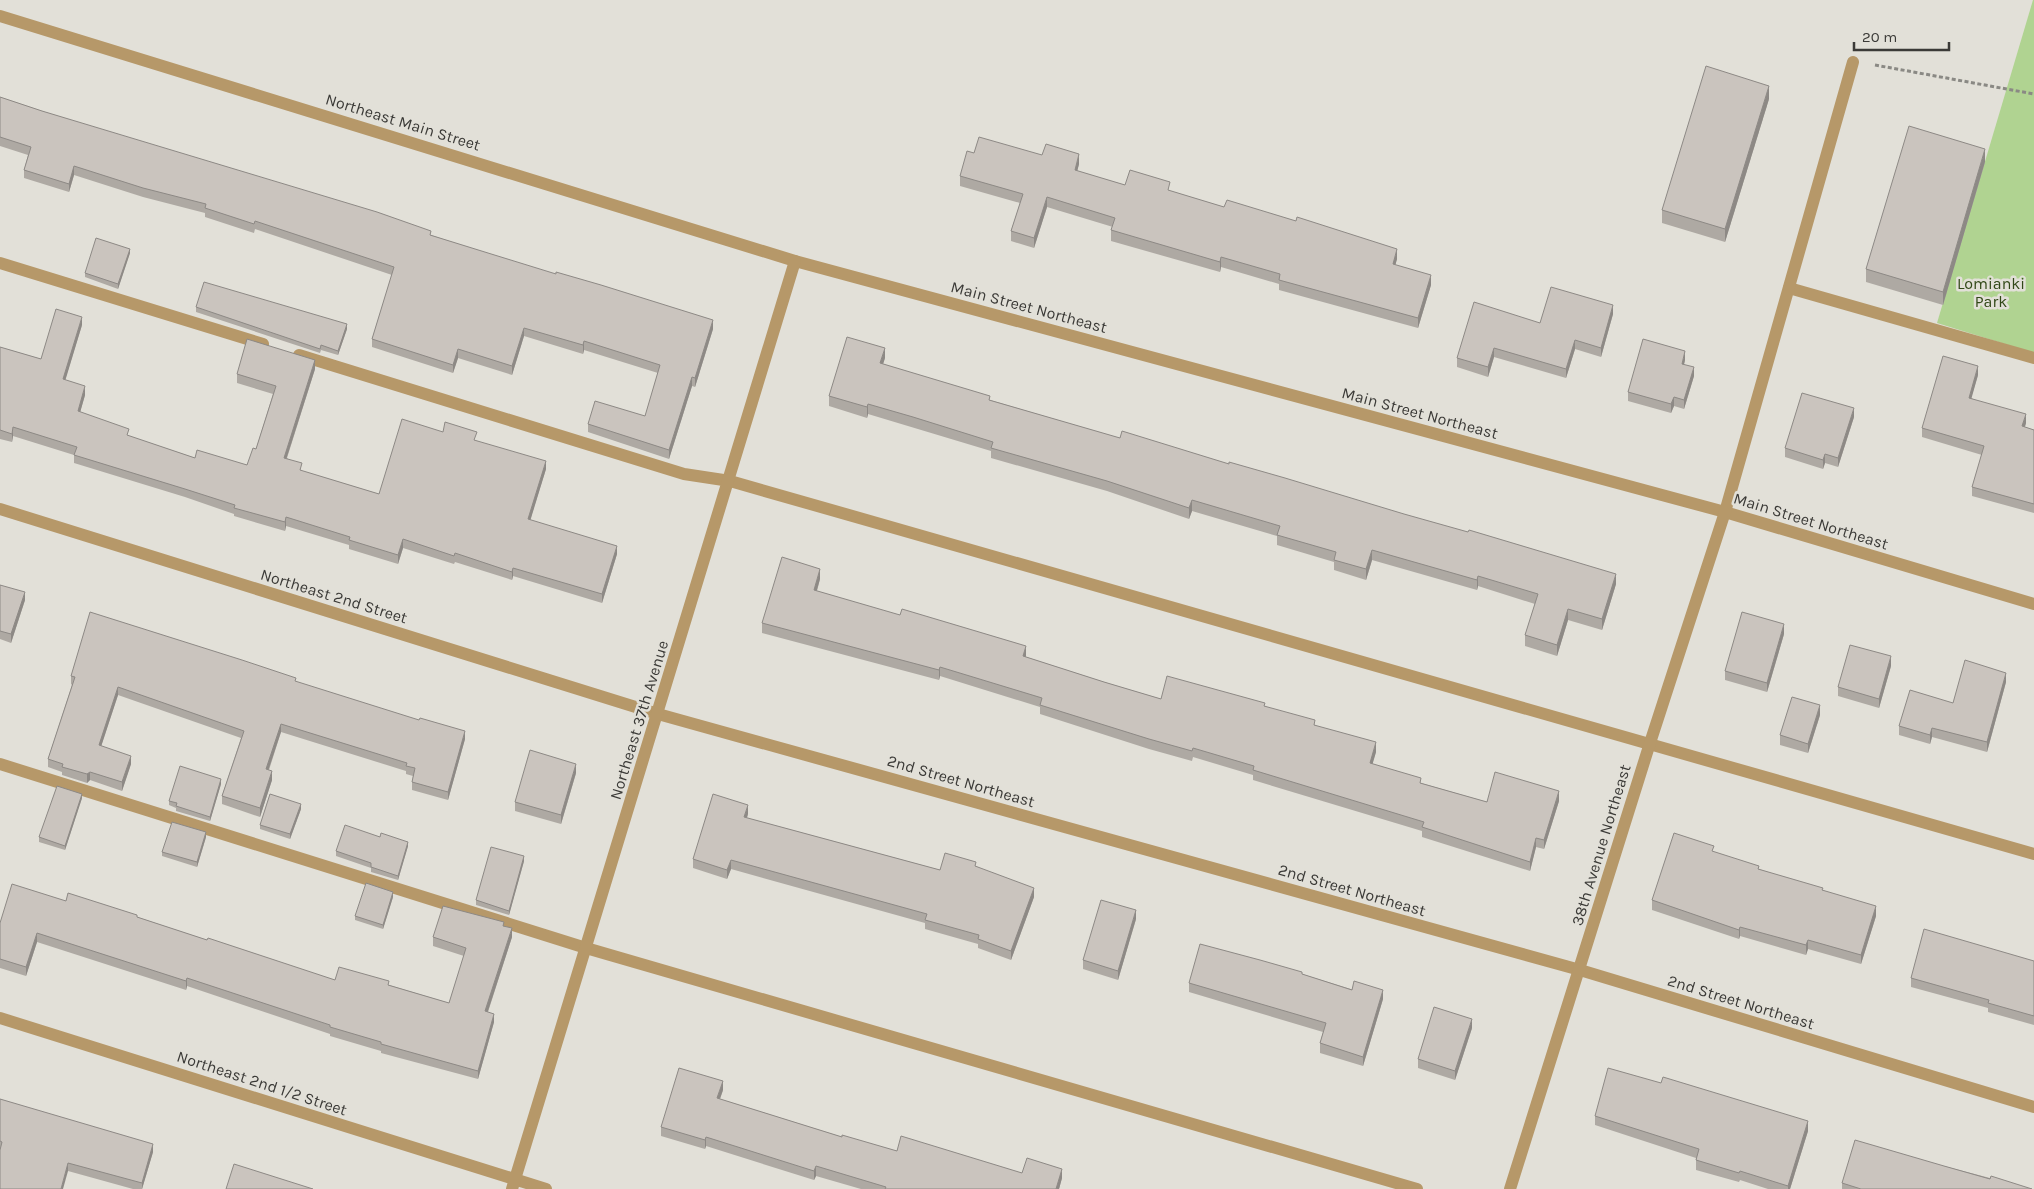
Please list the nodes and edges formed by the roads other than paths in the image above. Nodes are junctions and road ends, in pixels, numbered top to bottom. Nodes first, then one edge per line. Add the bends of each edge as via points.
1 (0, 16) edge
2 (1853, 62) road end
3 (796, 261) junction
4 (0, 263) edge
5 (1788, 288) junction
6 (2034, 358) edge
7 (730, 481) junction
8 (0, 509) edge
9 (1725, 512) junction
10 (2034, 604) edge
11 (658, 714) junction
12 (1650, 743) junction
13 (0, 764) edge
14 (2034, 854) edge
15 (586, 948) junction
16 (1580, 970) junction
17 (0, 1018) edge
18 (2034, 1107) edge
19 (514, 1185) edge
20 (546, 1189) edge
21 (1417, 1189) edge
22 (1510, 1189) edge

1 - 3 street, Northeast Main Street
2 - 5 street, 38th Avenue Northeast
3 - 7 street, Northeast 37th Avenue
3 - 9 street, Main Street Northeast
4 - 7 street via 684,474
5 - 6 street
5 - 9 street, 38th Avenue Northeast
7 - 11 street, Northeast 37th Avenue
7 - 12 street
8 - 11 street, Northeast 2nd Street
9 - 10 street, Main Street Northeast
9 - 12 street, 38th Avenue Northeast
11 - 15 street, Northeast 37th Avenue
11 - 16 street, 2nd Street Northeast
12 - 14 street
12 - 16 street, 38th Avenue Northeast
13 - 15 street
15 - 19 street, Northeast 37th Avenue
15 - 21 street
16 - 18 street, 2nd Street Northeast
16 - 22 street, 38th Avenue Northeast
17 - 19 street, Northeast 2nd 1/2 Street
19 - 20 street, Northeast 2nd 1/2 Street

